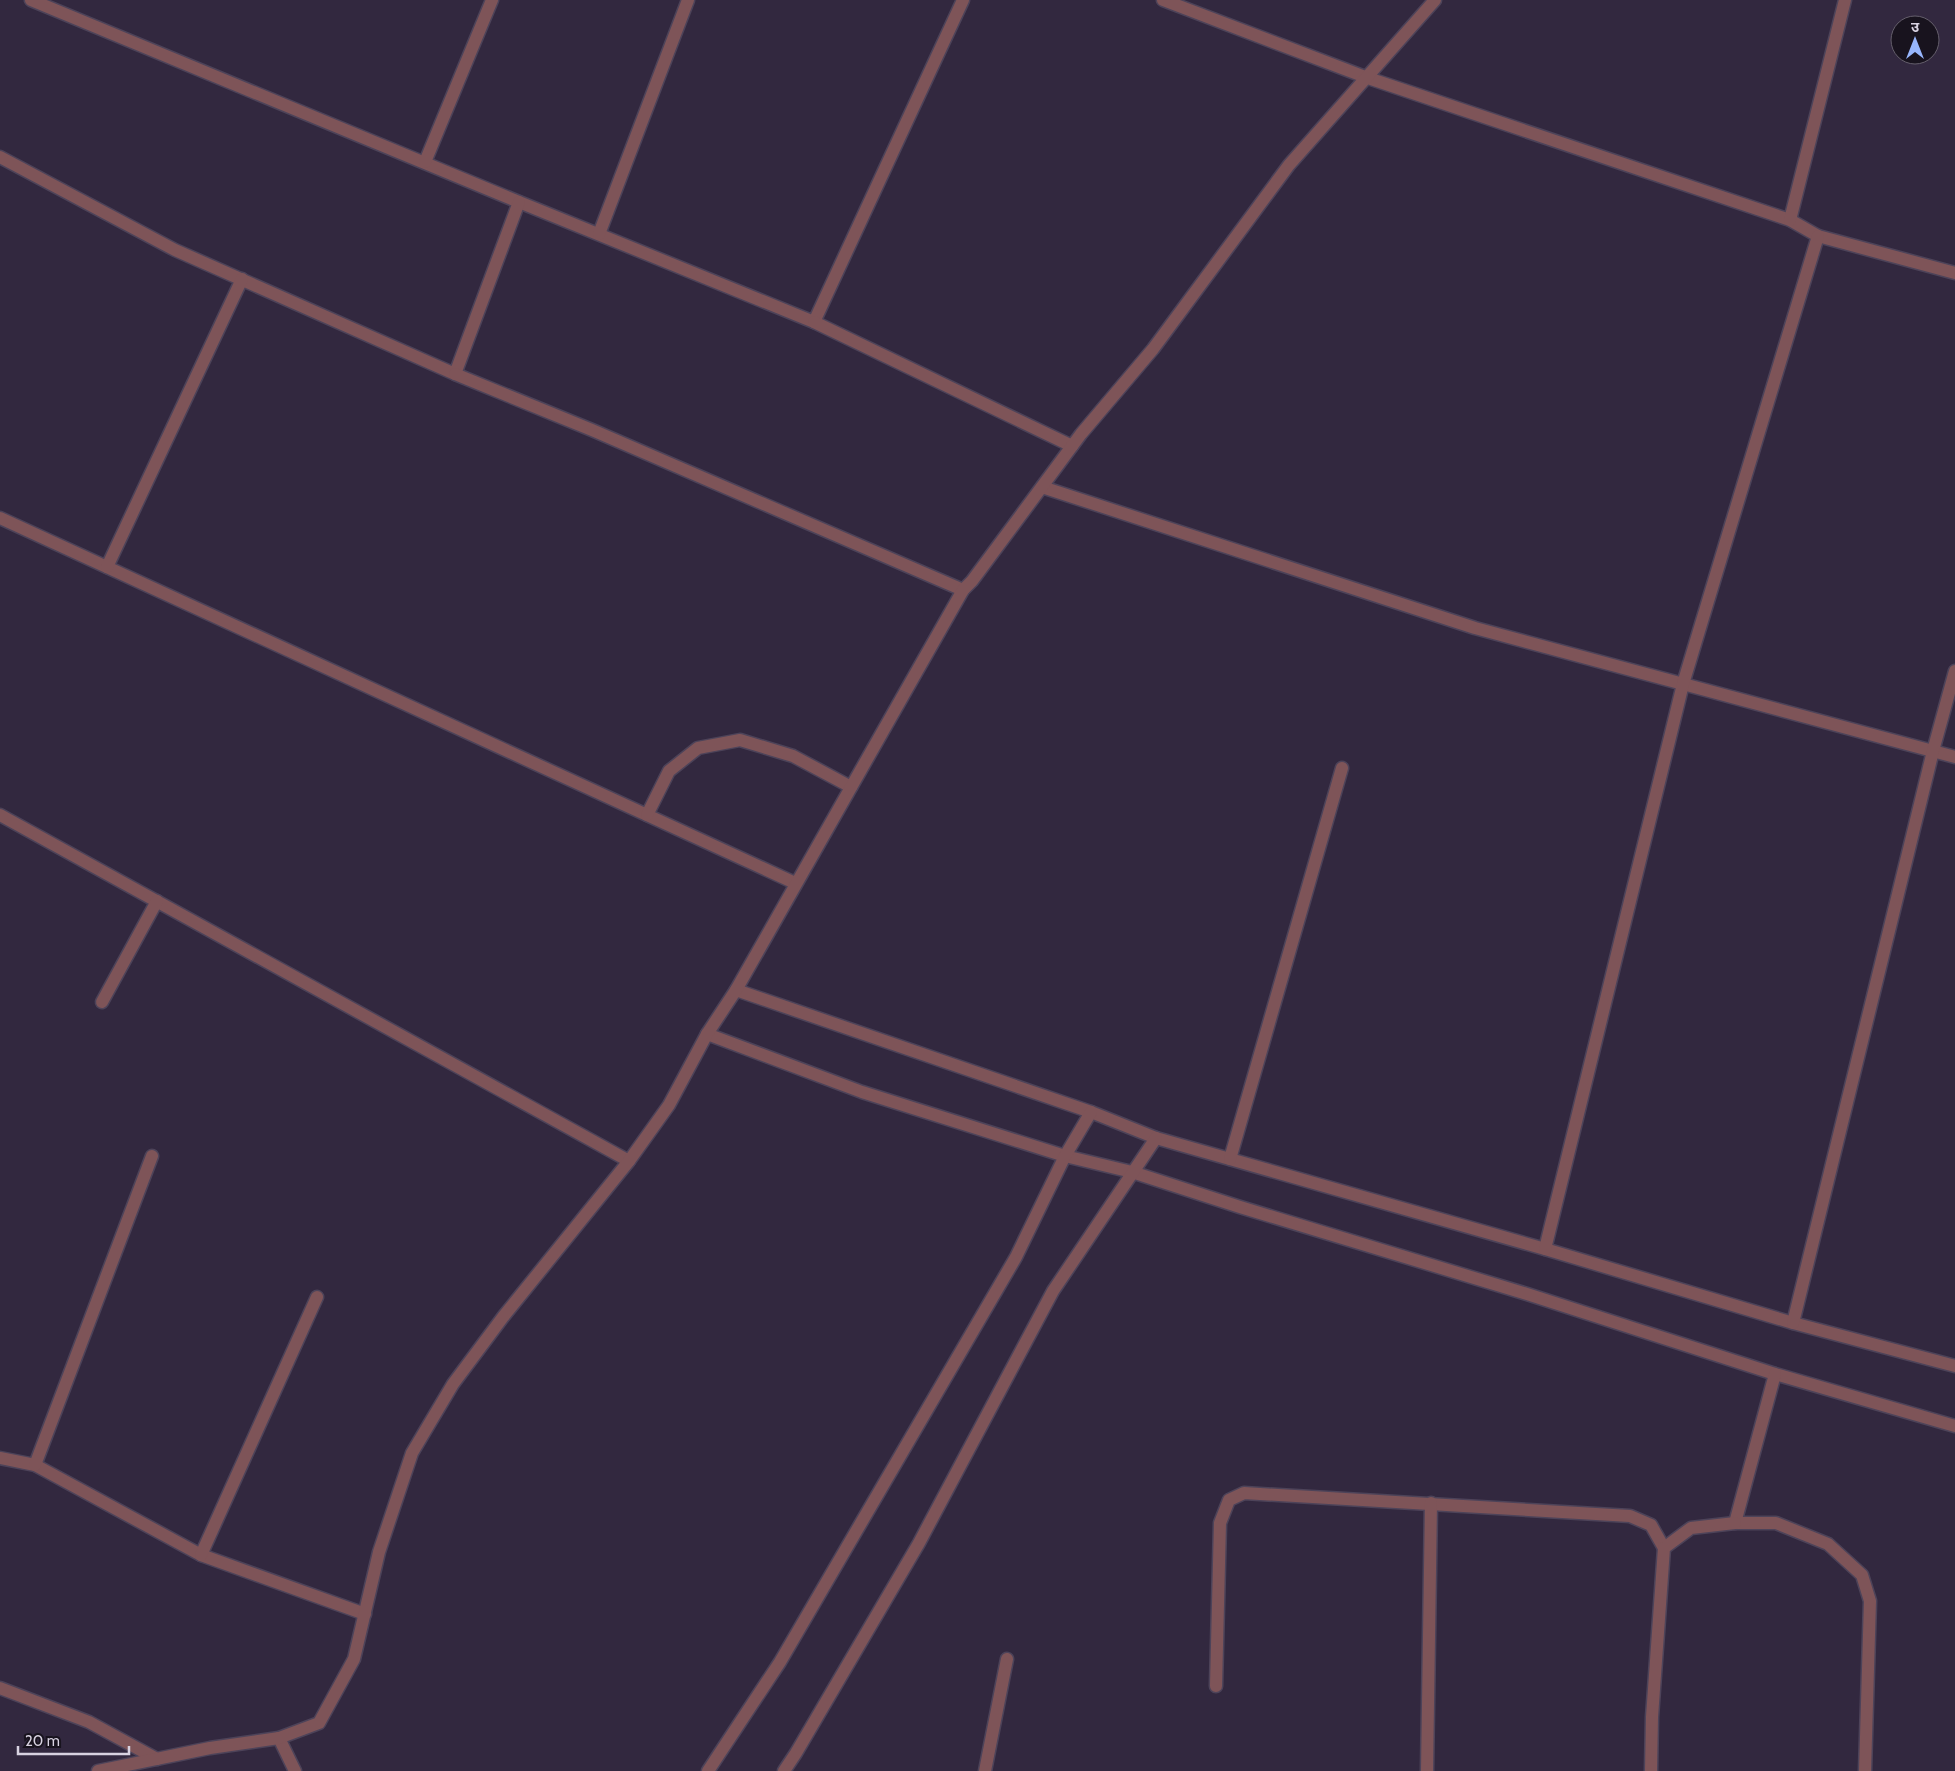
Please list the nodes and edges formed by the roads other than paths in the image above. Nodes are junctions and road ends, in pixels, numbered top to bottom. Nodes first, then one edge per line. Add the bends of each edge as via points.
1 (31, 0) edge
2 (492, 0) edge
3 (688, 0) edge
4 (963, 0) edge
5 (1163, 0) edge
6 (1435, 0) edge
7 (1845, 0) edge
8 (1368, 78) junction
9 (0, 157) edge
10 (424, 162) junction
11 (519, 202) junction
12 (1790, 220) junction
13 (599, 234) junction
14 (1818, 236) junction
15 (1955, 273) edge
16 (242, 279) junction
17 (814, 322) junction
18 (455, 374) junction
19 (1072, 446) junction
20 (1042, 487) junction
21 (0, 518) edge
22 (107, 567) junction
23 (962, 590) junction
24 (1955, 671) edge
25 (1683, 684) junction
26 (1933, 752) junction
27 (1955, 757) edge
28 (1342, 768) dead end
29 (851, 787) junction
30 (0, 815) edge
31 (647, 815) junction
32 (795, 883) junction
33 (157, 901) junction
34 (736, 990) junction
35 (102, 1002) dead end
36 (707, 1034) junction
37 (1091, 1112) junction
38 (1156, 1138) junction
39 (152, 1156) dead end
40 (1065, 1156) junction
41 (1230, 1159) junction
42 (629, 1160) junction
43 (1132, 1172) junction
44 (1545, 1249) junction
45 (317, 1297) dead end
46 (1793, 1323) junction
47 (1955, 1366) edge
48 (1775, 1374) junction
49 (1955, 1426) edge
50 (0, 1458) edge
51 (35, 1465) junction
52 (1431, 1503) junction
53 (1735, 1523) junction
54 (1664, 1548) junction
55 (201, 1555) junction
56 (365, 1614) junction
57 (1007, 1659) dead end
58 (1216, 1686) dead end
59 (0, 1688) edge
60 (279, 1738) junction
61 (157, 1759) junction
62 (98, 1771) edge
63 (295, 1771) edge
64 (708, 1771) edge
65 (784, 1771) edge
66 (985, 1771) edge
67 (1427, 1771) edge
68 (1651, 1771) edge
69 (1865, 1771) edge

1 - 10 street
2 - 10 street
3 - 13 street
4 - 17 street
5 - 8 street
6 - 8 street
7 - 12 street
8 - 12 street
8 - 19 street via 1289,165 1153,349
9 - 16 street via 175,250
10 - 11 street
11 - 13 street
11 - 18 street
12 - 14 street
13 - 17 street
14 - 15 street
14 - 25 street
16 - 18 street
16 - 22 street
17 - 19 street
18 - 23 street
19 - 20 street
20 - 23 street
20 - 25 street via 1475,628
21 - 22 street
22 - 31 street
23 - 29 street
24 - 26 street
25 - 26 street
25 - 44 street
26 - 27 street
26 - 46 street
28 - 41 street
29 - 31 street via 793,756 740,740 698,748 669,771
29 - 32 street
30 - 33 street
31 - 32 street
32 - 34 street
33 - 35 street
33 - 42 street
34 - 36 street
34 - 37 street
36 - 40 street via 862,1092
36 - 42 street via 669,1105
37 - 38 street
37 - 40 street
38 - 41 street
38 - 43 street
39 - 51 street
40 - 43 street
40 - 64 street via 1001,1283 780,1662
41 - 44 street
42 - 56 street via 453,1384 412,1453 379,1552
43 - 48 street
43 - 65 street via 1053,1291 918,1543
44 - 46 street
45 - 55 street
46 - 47 street
48 - 49 street
48 - 53 street
50 - 51 street
51 - 55 street
52 - 54 street via 1630,1516 1651,1525
52 - 58 street via 1244,1493 1229,1500 1220,1523
52 - 67 street
53 - 54 street via 1691,1528
53 - 69 street via 1776,1523 1819,1540 1828,1544 1862,1575 1870,1601
54 - 68 street
55 - 56 street
56 - 60 street via 354,1659 320,1723
57 - 66 street
59 - 61 street via 89,1722
60 - 61 street
60 - 63 street
61 - 62 street

